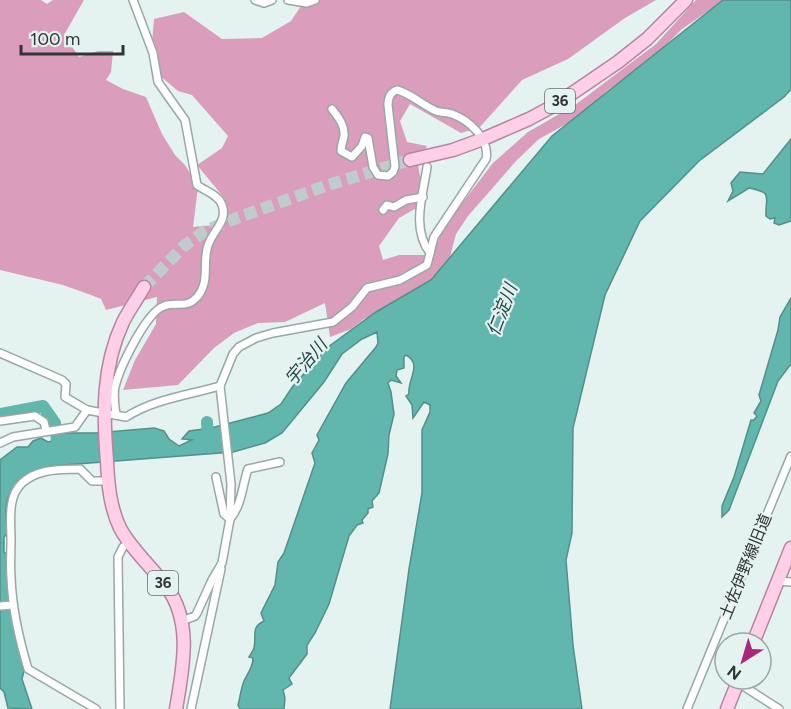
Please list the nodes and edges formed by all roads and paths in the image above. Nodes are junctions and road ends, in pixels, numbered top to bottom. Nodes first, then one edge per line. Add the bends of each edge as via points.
1 (134, 0) edge
2 (255, 0) edge
3 (272, 0) edge
4 (288, 0) edge
5 (315, 0) edge
6 (686, 0) edge
7 (332, 109) dead end
8 (483, 139) junction
9 (410, 160) tunnel mouth
10 (427, 166) dead end
11 (423, 197) junction
12 (383, 210) dead end
13 (430, 253) junction
14 (144, 287) tunnel mouth
15 (0, 353) edge
16 (220, 386) junction
17 (87, 410) junction
18 (108, 417) junction
19 (0, 421) edge
20 (46, 430) junction
21 (0, 443) edge
22 (791, 456) edge
23 (280, 462) dead end
24 (107, 475) junction
25 (216, 477) dead end
26 (230, 519) junction
27 (130, 542) junction
28 (791, 548) edge
29 (222, 563) junction
30 (778, 581) junction
31 (791, 582) edge
32 (12, 605) junction
33 (0, 606) edge
34 (182, 621) junction
35 (758, 631) edge
36 (734, 691) edge
37 (754, 691) edge
38 (96, 709) edge
39 (120, 709) edge
40 (176, 709) edge
41 (191, 709) edge
42 (687, 709) edge
43 (727, 709) edge
44 (779, 709) edge

1 - 18 street via 153,53 158,82 185,120 197,186 216,196 223,209 220,225 206,252 206,280 197,297 183,305 164,306 154,313 126,354
2 - 3 street
4 - 5 street
6 - 8 main road, 36 via 618,62 555,105
7 - 8 street via 343,126 341,151 352,157 368,138 375,172 385,177 395,167 388,105 394,91 400,90 436,112 454,114 470,123
8 - 9 main road, 36
8 - 13 street via 488,152 486,159 434,237
10 - 11 street
11 - 12 street via 394,207 387,205
11 - 13 street via 418,228
13 - 16 street via 427,265 400,280 367,288 333,322 273,333 248,342 233,354
14 - 18 main road, 36 via 123,322 111,355 107,373
15 - 17 street via 62,380 66,384 65,397
16 - 18 street via 160,401 126,417
16 - 26 street via 231,484
17 - 18 street
17 - 20 street via 75,427
18 - 24 main road, 36
19 - 20 street via 35,416 44,422
20 - 21 street
22 - 42 street, 土佐伊野線旧道
23 - 26 street via 248,469 241,500
24 - 27 main road, 36 via 111,503
24 - 32 street via 92,481 80,469 47,470 20,484 10,510
25 - 26 street via 224,514
26 - 29 street
27 - 34 main road, 36 via 166,586
27 - 39 street via 118,556
28 - 30 main road
29 - 34 street via 195,616
29 - 41 street
30 - 31 street
30 - 35 main road
32 - 33 street
32 - 38 street via 28,669
34 - 40 main road, 36 via 184,646
36 - 43 main road
37 - 44 street

